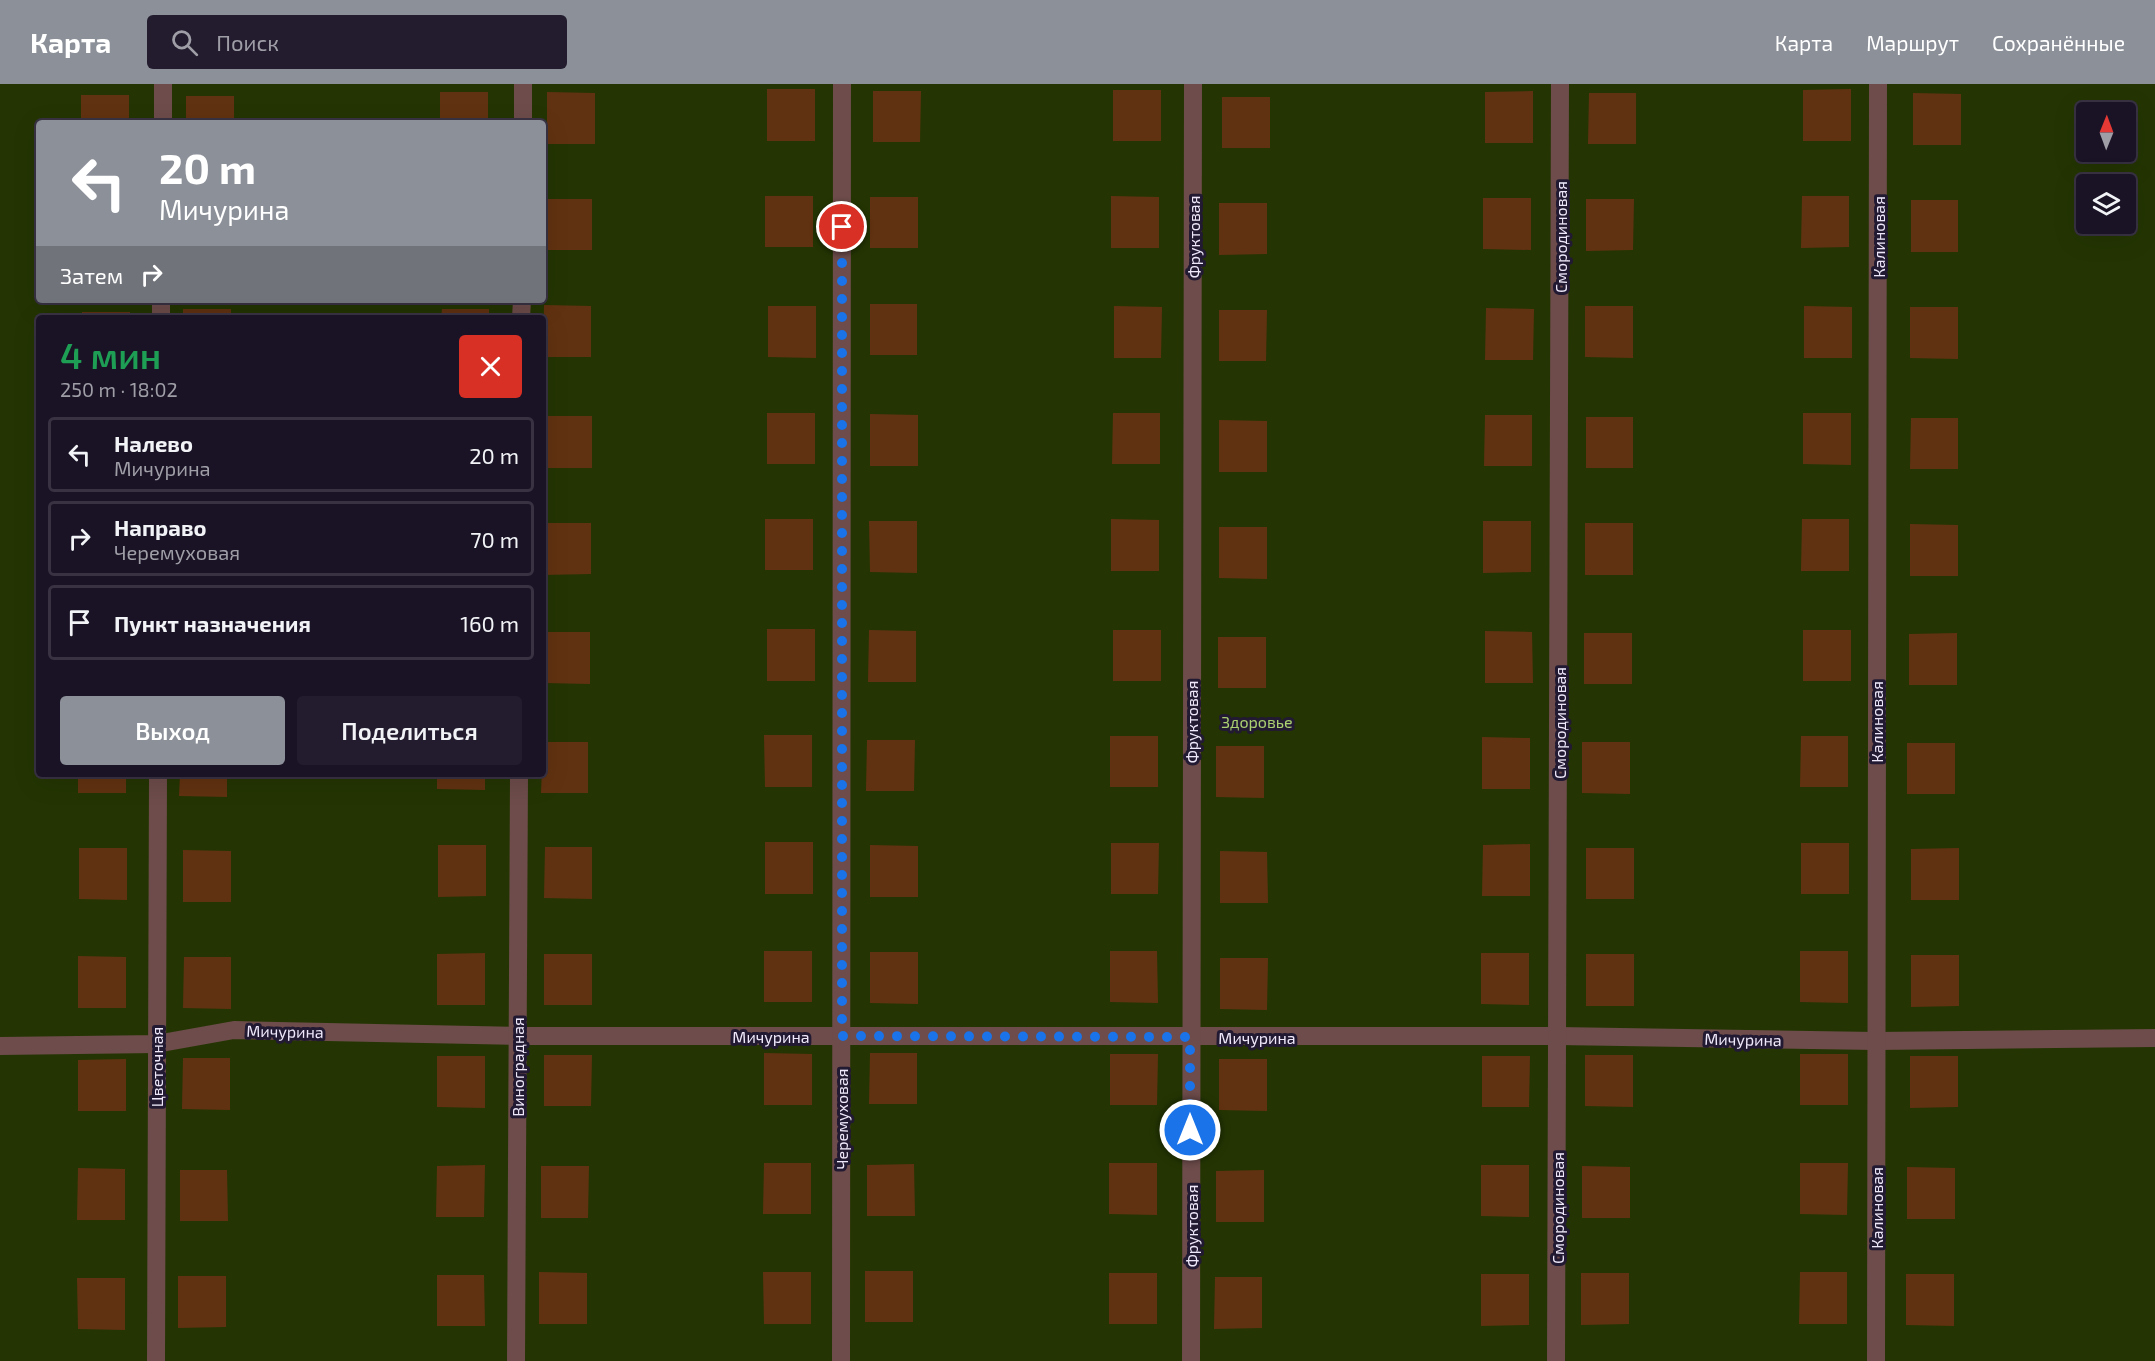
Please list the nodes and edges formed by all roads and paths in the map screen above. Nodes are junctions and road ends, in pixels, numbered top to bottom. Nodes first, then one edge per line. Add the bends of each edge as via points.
1 (163, 84) edge
2 (523, 84) edge
3 (842, 84) edge
4 (1193, 84) edge
5 (1560, 84) edge
6 (1878, 84) edge
7 (162, 120) edge
8 (523, 120) edge
9 (158, 777) edge
10 (519, 777) edge
11 (518, 1036) junction
12 (842, 1036) junction
13 (1558, 1036) junction
14 (1190, 1037) junction
15 (2155, 1038) edge
16 (1876, 1041) junction
17 (156, 1044) junction
18 (0, 1046) edge
19 (156, 1361) edge
20 (516, 1361) edge
21 (841, 1361) edge
22 (1191, 1361) edge
23 (1556, 1361) edge
24 (1876, 1361) edge

1 - 7 street
2 - 8 street
3 - 12 street, Черемуховая
4 - 14 street, Фруктовая
5 - 13 street, Смородиновая
6 - 16 street, Калиновая
9 - 17 street, Цветочная
10 - 11 street, Виноградная
11 - 12 street, Мичурина
11 - 17 street, Мичурина via 234,1030
11 - 20 street, Виноградная
12 - 14 street, Мичурина
12 - 21 street, Черемуховая
13 - 14 street, Мичурина
13 - 16 street, Мичурина
13 - 23 street, Смородиновая
14 - 22 street, Фруктовая
15 - 16 street, Мичурина
16 - 24 street, Калиновая
17 - 18 street, Мичурина
17 - 19 street, Цветочная

